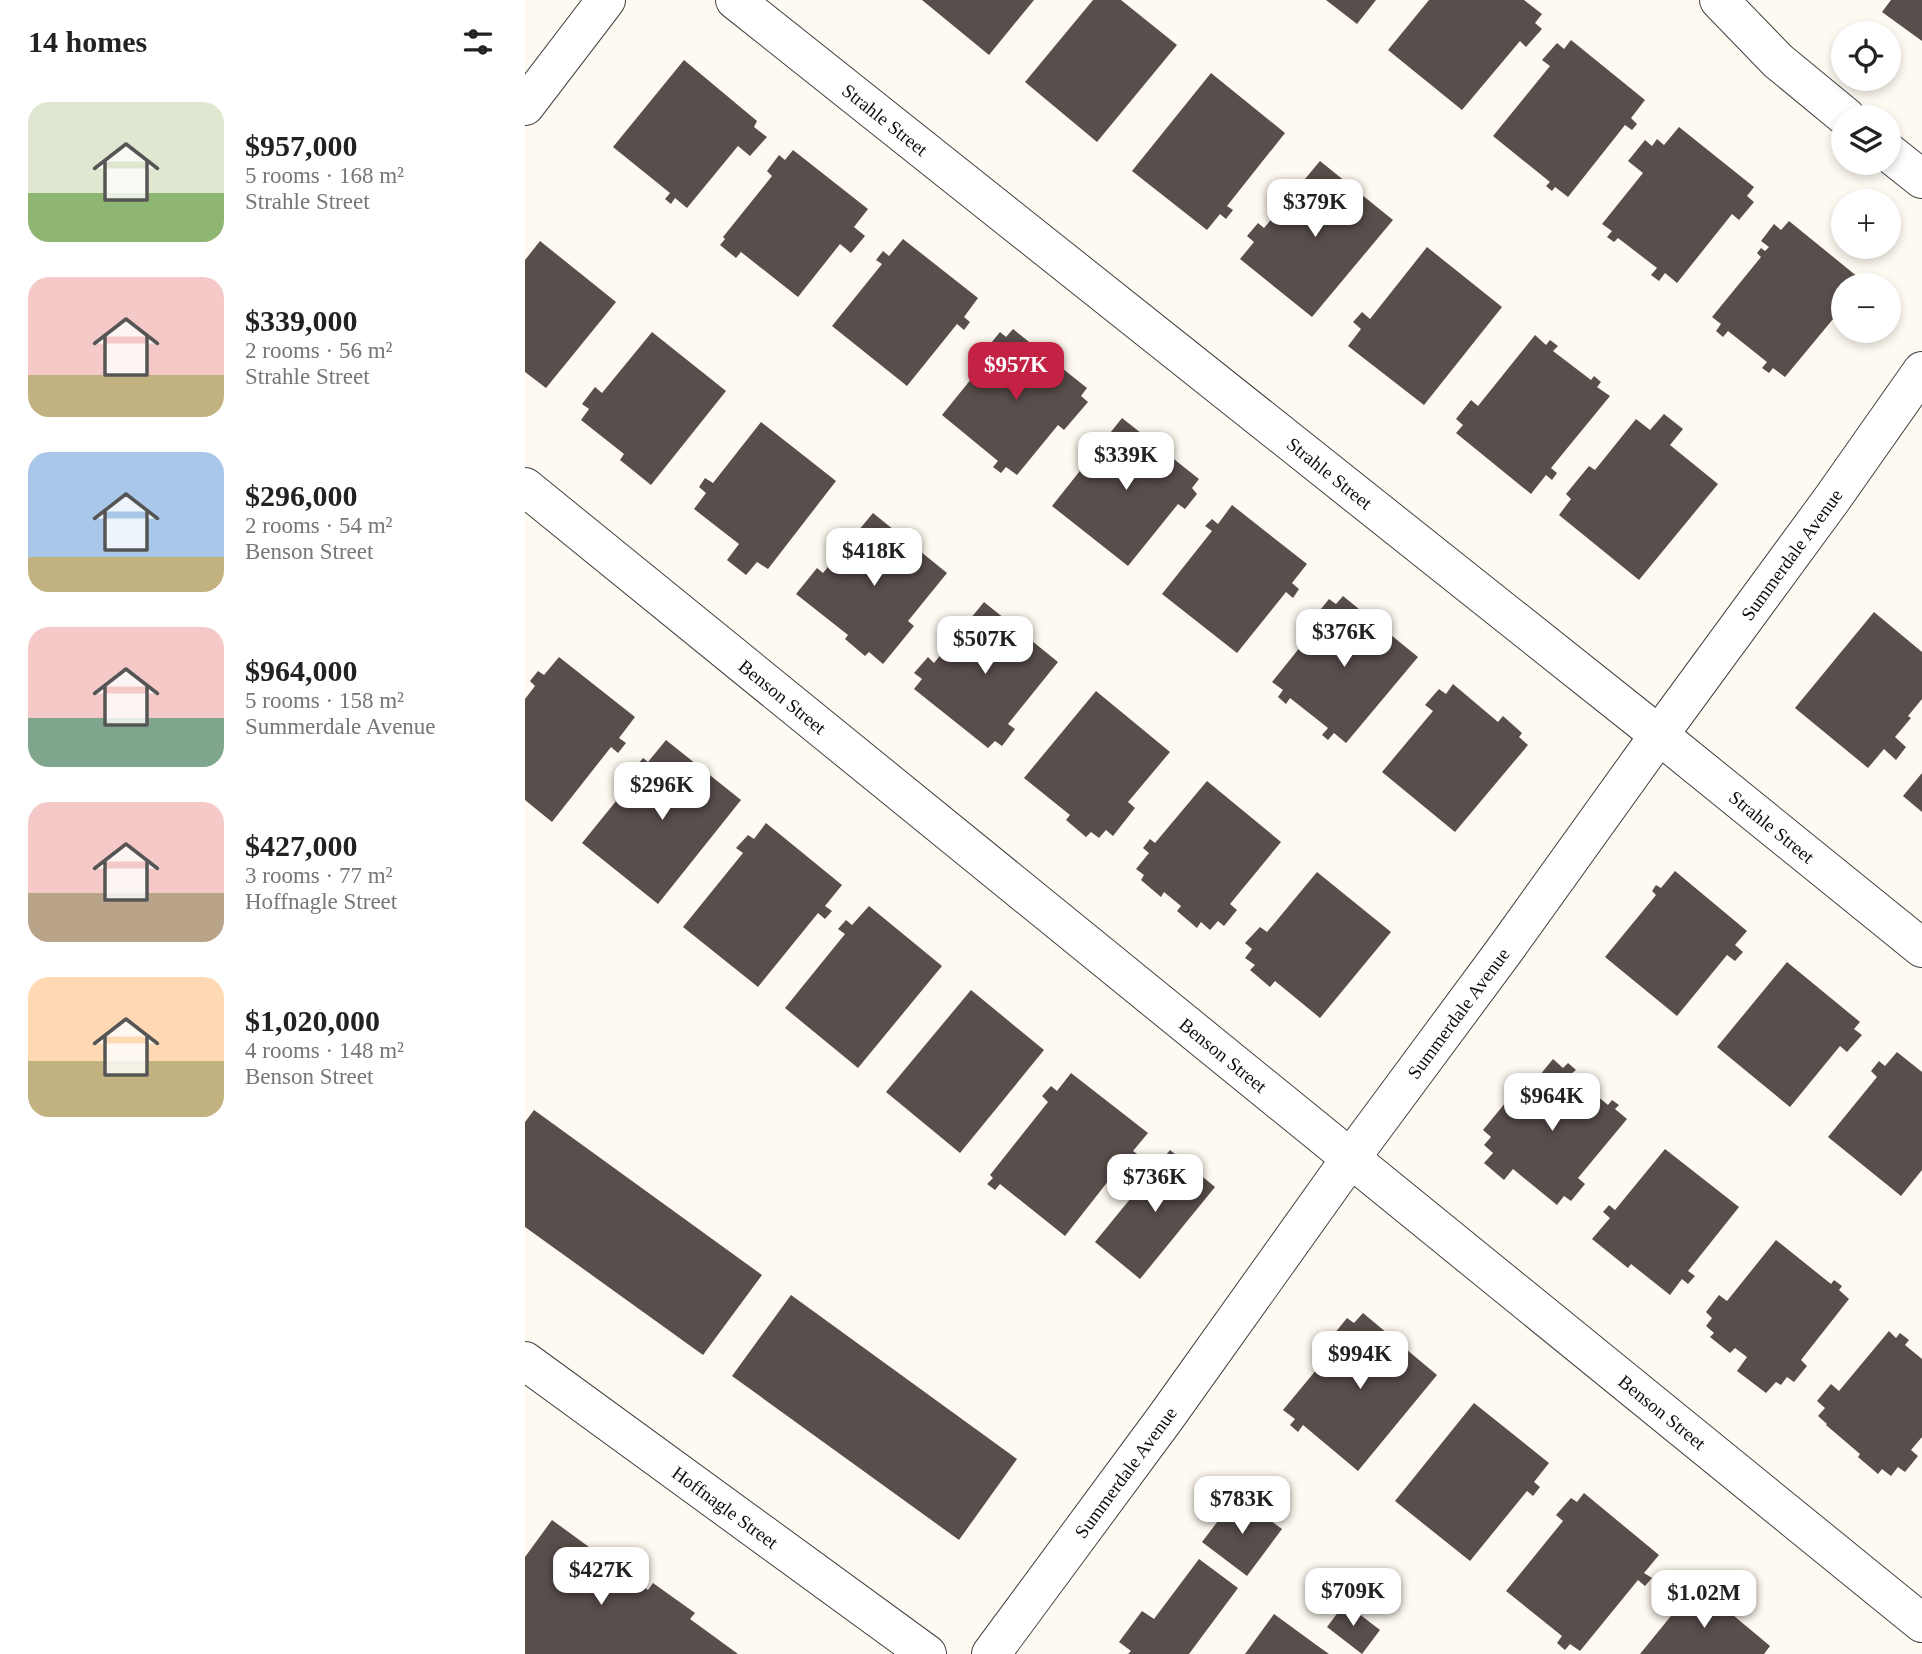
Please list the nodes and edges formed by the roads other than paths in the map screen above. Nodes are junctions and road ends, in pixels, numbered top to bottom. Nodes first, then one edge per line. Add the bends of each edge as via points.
1 (605, 0) edge
2 (735, 0) edge
3 (1719, 0) edge
4 (1831, 105) edge
5 (525, 106) edge
6 (1901, 162) edge
7 (1922, 179) edge
8 (1922, 371) edge
9 (525, 487) edge
10 (1659, 735) junction
11 (1922, 948) edge
12 (1350, 1159) junction
13 (525, 1361) edge
14 (1922, 1623) edge
15 (927, 1654) edge
16 (991, 1654) edge

1 - 5 street
2 - 10 street, Strahle Street
3 - 4 street via 1778,61
6 - 7 street
8 - 10 street, Summerdale Avenue
9 - 12 street, Benson Street
10 - 11 street, Strahle Street
10 - 12 street, Summerdale Avenue
12 - 14 street, Benson Street
12 - 16 street, Summerdale Avenue
13 - 15 street, Hoffnagle Street

